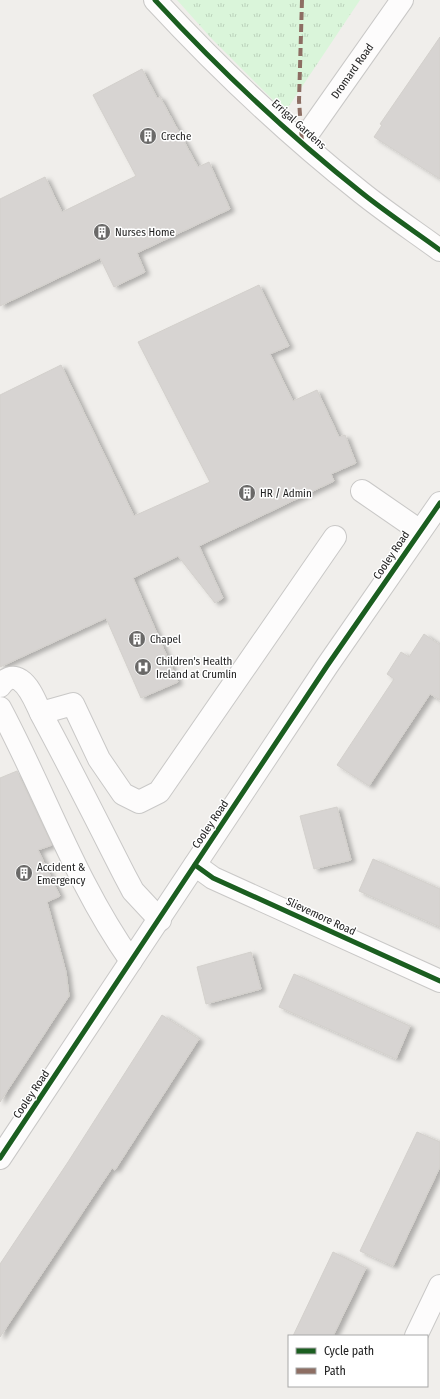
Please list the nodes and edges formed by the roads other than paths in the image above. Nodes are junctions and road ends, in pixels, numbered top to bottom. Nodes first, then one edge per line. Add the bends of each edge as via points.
1 (156, 0) edge
2 (402, 0) edge
3 (302, 142) junction
4 (440, 250) edge
5 (362, 491) dead end
6 (440, 502) edge
7 (420, 531) junction
8 (335, 537) dead end
9 (0, 686) edge
10 (0, 708) edge
11 (41, 713) junction
12 (195, 865) junction
13 (160, 920) junction
14 (131, 961) junction
15 (440, 981) edge
16 (0, 1158) edge
17 (440, 1286) edge
18 (416, 1335) edge

1 - 3 street, Errigal Gardens via 224,70
2 - 3 street, Dromard Road
3 - 4 street, Errigal Gardens via 362,193
5 - 7 street
6 - 7 street, Cooley Road
7 - 12 street, Cooley Road
8 - 11 street via 160,792 140,802 123,794 99,759 73,704
9 - 11 street via 6,679 19,679 31,692
10 - 14 street via 57,829 104,920
11 - 13 street via 78,781 124,876
12 - 13 street, Cooley Road
12 - 15 street, Slievemore Road via 213,878
13 - 14 street, Cooley Road
14 - 16 street, Cooley Road
17 - 18 street

